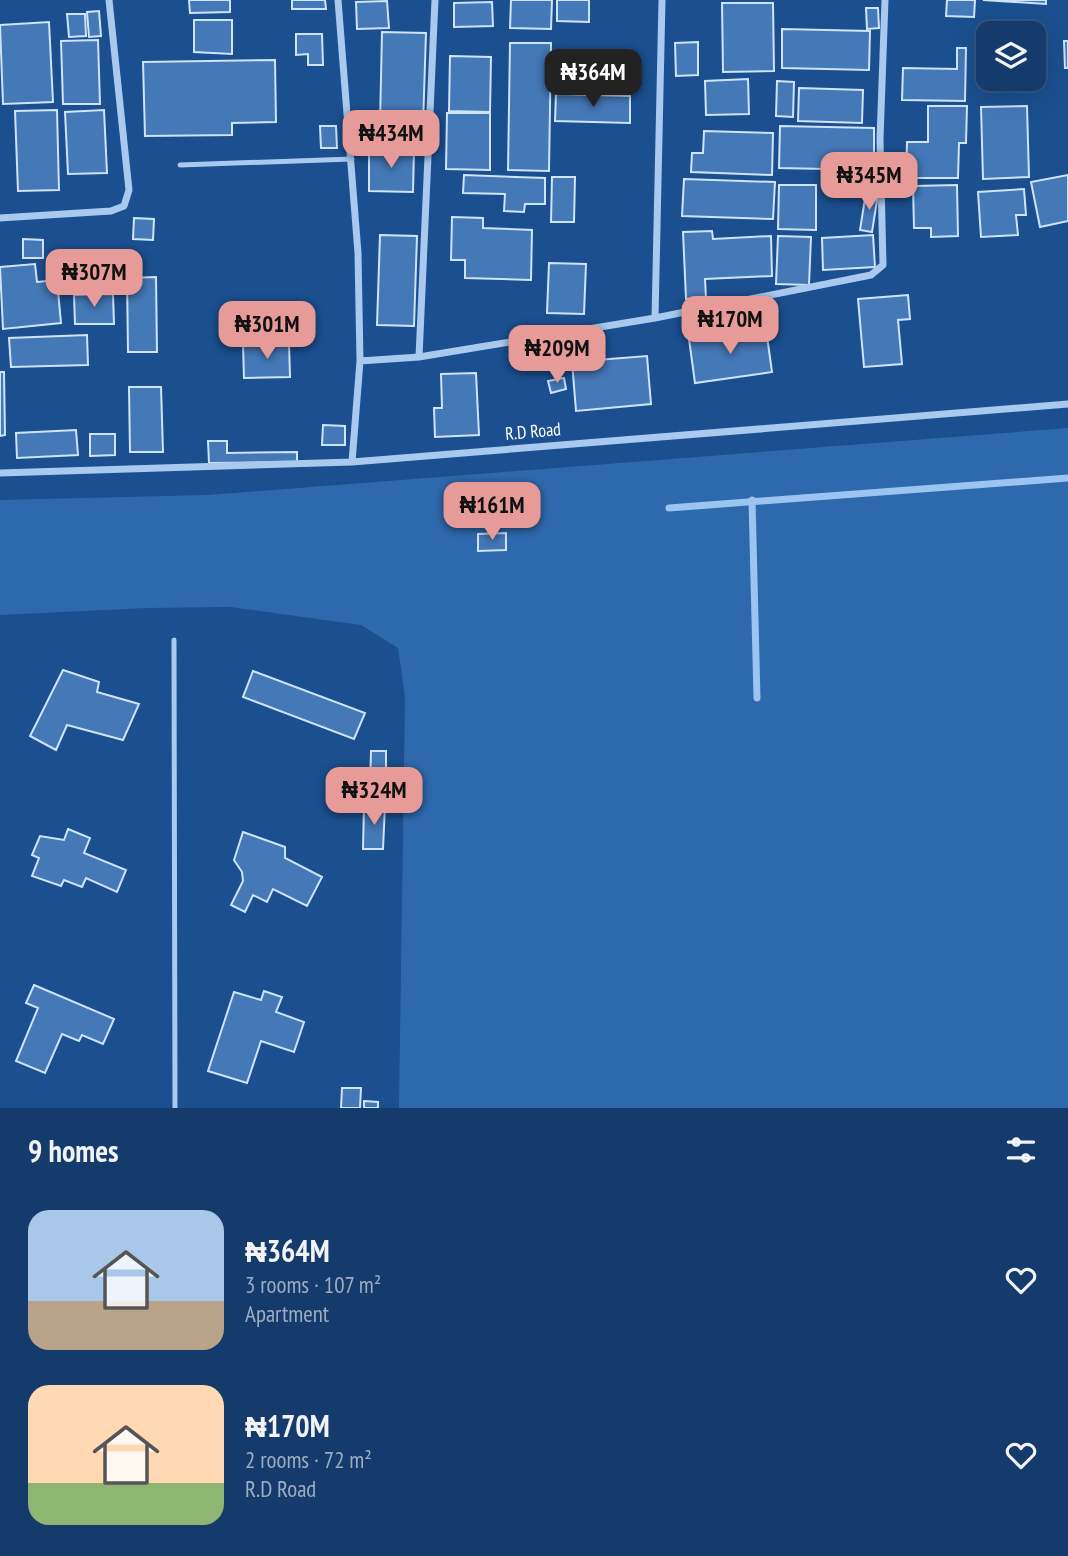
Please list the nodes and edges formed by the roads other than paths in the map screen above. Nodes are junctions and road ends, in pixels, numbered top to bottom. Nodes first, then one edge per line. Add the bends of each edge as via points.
1 (109, 0) edge
2 (338, 0) edge
3 (435, 0) edge
4 (662, 0) edge
5 (885, 0) edge
6 (352, 159) junction
7 (180, 165) dead end
8 (0, 218) edge
9 (655, 318) junction
10 (419, 357) junction
11 (360, 361) junction
12 (1068, 404) edge
13 (352, 462) junction
14 (0, 473) edge
15 (174, 640) dead end
16 (174, 1108) edge

1 - 8 street via 129,190 124,206 111,211
2 - 6 street
3 - 10 street
4 - 9 street
5 - 9 street via 880,139 883,265 871,275
6 - 7 lane
6 - 11 street
9 - 10 street
10 - 11 street
11 - 13 street
12 - 13 street, R.D Road
13 - 14 street, R.D Road
15 - 16 lane

